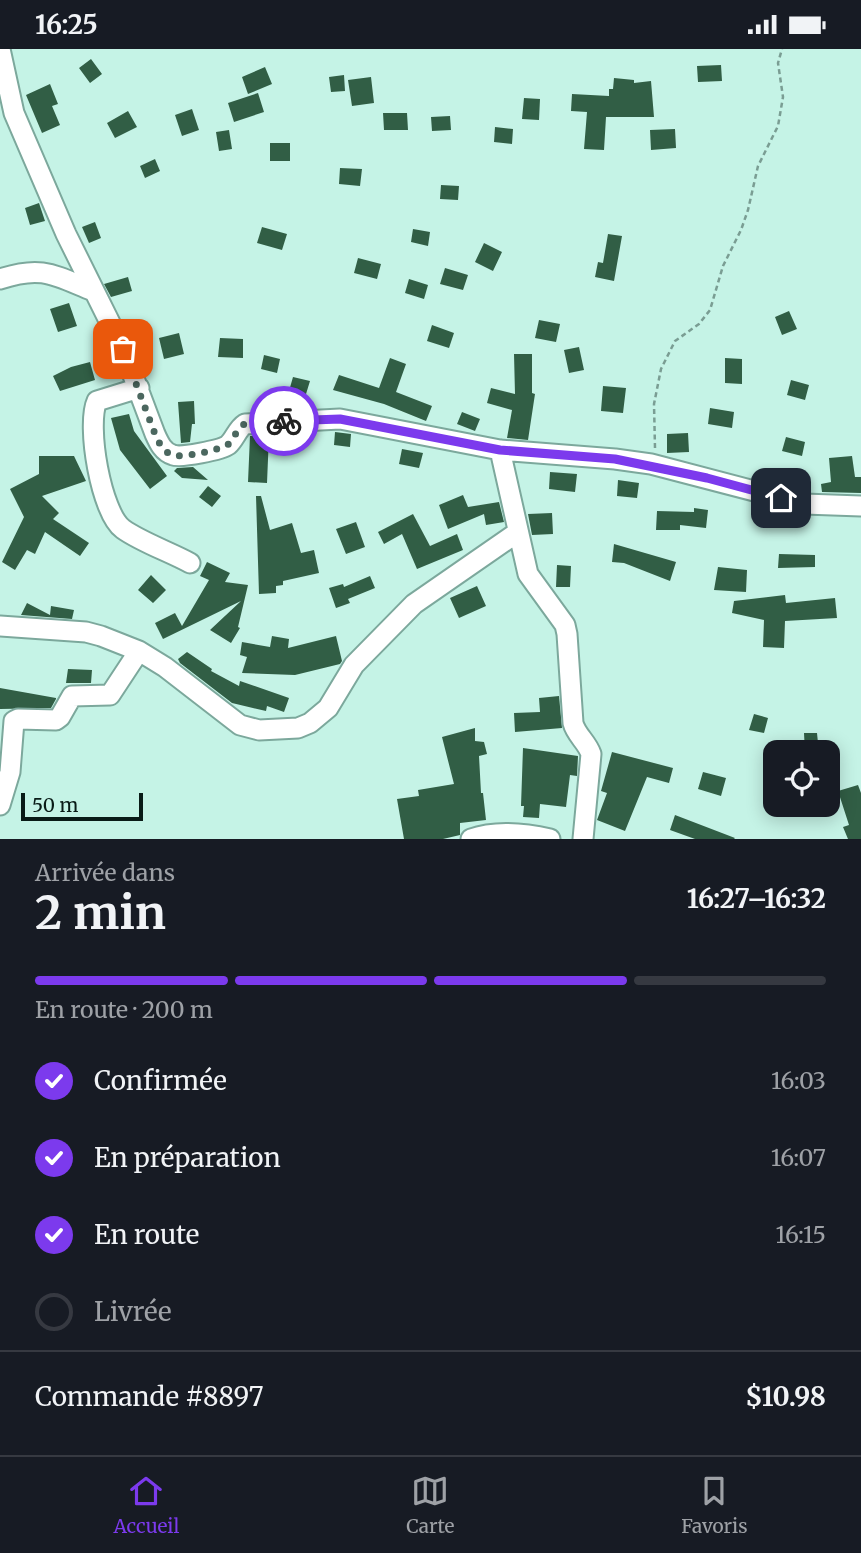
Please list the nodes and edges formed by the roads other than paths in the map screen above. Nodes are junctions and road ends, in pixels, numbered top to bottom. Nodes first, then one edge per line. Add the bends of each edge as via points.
1 (0, 49) edge
2 (7, 118) edge
3 (0, 279) edge
4 (93, 291) junction
5 (139, 389) junction
6 (500, 450) junction
7 (861, 506) edge
8 (518, 532) junction
9 (190, 563) dead end
10 (0, 626) edge
11 (139, 651) junction
12 (0, 805) edge
13 (471, 839) edge
14 (550, 839) edge
15 (583, 839) edge

1 - 2 street
2 - 4 street
3 - 4 street via 45,272
4 - 5 street
5 - 6 street via 160,446 172,455 223,447 246,424 329,418
5 - 9 street via 97,401 94,407 93,441 103,489 121,528
6 - 7 street via 651,464 804,504
6 - 8 street
8 - 11 street via 414,604 354,665 328,708 298,728 259,730 240,725
8 - 15 street via 528,575 568,634 573,723 591,754
10 - 11 street via 86,632
11 - 12 street via 110,695 72,696 56,720 14,721
13 - 14 street via 503,833

